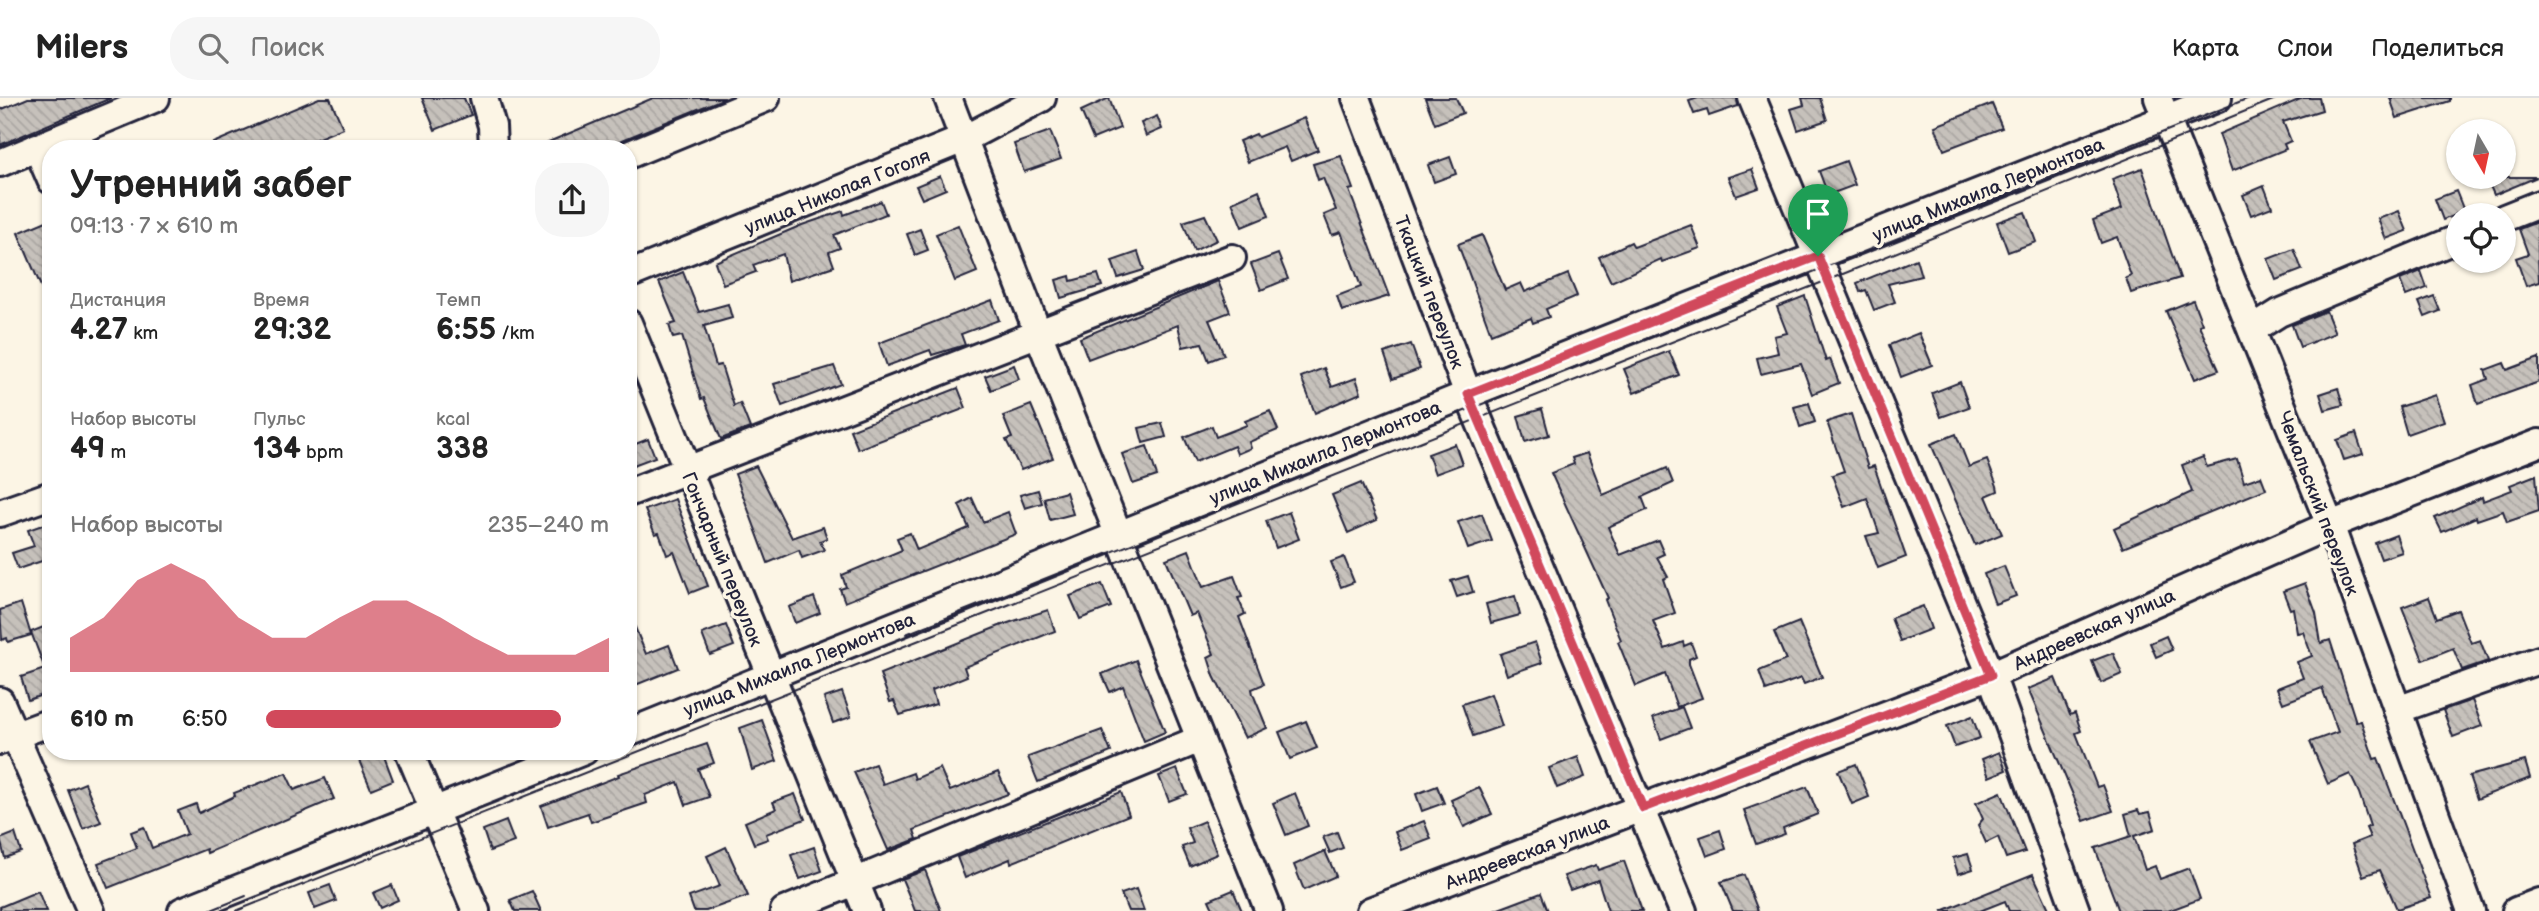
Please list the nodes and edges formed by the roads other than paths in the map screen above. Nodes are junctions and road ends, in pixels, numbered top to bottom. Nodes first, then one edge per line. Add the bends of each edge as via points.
1 (156, 98) edge
2 (484, 98) edge
3 (766, 98) edge
4 (948, 98) edge
5 (1042, 98) edge
6 (1356, 98) edge
7 (1752, 98) edge
8 (2218, 98) edge
9 (2163, 108) edge
10 (966, 138) junction
11 (54, 140) edge
12 (493, 140) edge
13 (42, 145) edge
14 (37, 147) junction
15 (637, 151) edge
16 (42, 159) edge
17 (0, 163) edge
18 (2539, 204) edge
19 (2516, 213) edge
20 (2446, 243) edge
21 (1818, 256) junction
22 (1232, 258) dead end
23 (637, 271) edge
24 (2252, 330) junction
25 (1038, 333) junction
26 (637, 345) edge
27 (1468, 394) junction
28 (2539, 443) edge
29 (687, 470) junction
30 (637, 489) edge
31 (42, 498) edge
32 (0, 513) edge
33 (2330, 525) junction
34 (1121, 534) junction
35 (2539, 660) edge
36 (1991, 675) junction
37 (769, 676) junction
38 (0, 701) edge
39 (2398, 710) junction
40 (42, 725) edge
41 (637, 729) edge
42 (8, 738) edge
43 (1200, 738) junction
44 (413, 760) edge
45 (561, 760) edge
46 (1643, 808) junction
47 (436, 810) junction
48 (856, 883) junction
49 (2539, 902) edge
50 (91, 911) edge
51 (182, 911) edge
52 (476, 911) edge
53 (784, 911) edge
54 (867, 911) edge
55 (1269, 911) edge
56 (1370, 911) edge
57 (1684, 911) edge
58 (2076, 911) edge
59 (2471, 911) edge
60 (2516, 911) edge

1 - 11 street
2 - 12 street
3 - 15 street
4 - 10 street
5 - 10 street, улица Николая Гоголя
6 - 27 street, Ткацкий переулок
7 - 21 street
8 - 9 street, улица Михаила Лермонтова
9 - 21 street, улица Михаила Лермонтова
9 - 24 street, Чемальский переулок
10 - 23 street, улица Николая Гоголя
10 - 25 street
13 - 14 street
14 - 16 street
14 - 17 street
18 - 19 street
20 - 24 street via 2289,309
21 - 27 street, улица Михаила Лермонтова
21 - 36 street
22 - 25 street
24 - 33 street, Чемальский переулок
25 - 29 street
25 - 34 street
26 - 29 street, Гончарный переулок
27 - 34 street, улица Михаила Лермонтова
27 - 46 street, Ткацкий переулок
28 - 33 street, Андреевская улица
29 - 30 street
29 - 37 street, Гончарный переулок
31 - 32 street
33 - 36 street, Андреевская улица
33 - 39 street, Чемальский переулок
34 - 37 street, улица Михаила Лермонтова
34 - 43 street
35 - 39 street
36 - 46 street, Андреевская улица
36 - 58 street
37 - 41 street, улица Михаила Лермонтова
37 - 48 street, Гончарный переулок
38 - 42 street
39 - 59 street, Чемальский переулок
40 - 42 street
42 - 50 street
43 - 48 street
43 - 55 street
44 - 47 street
45 - 47 street
46 - 56 street, Андреевская улица
46 - 57 street, Ткацкий переулок
47 - 51 street
47 - 52 street
48 - 53 street
48 - 54 street, Гончарный переулок
49 - 60 street

